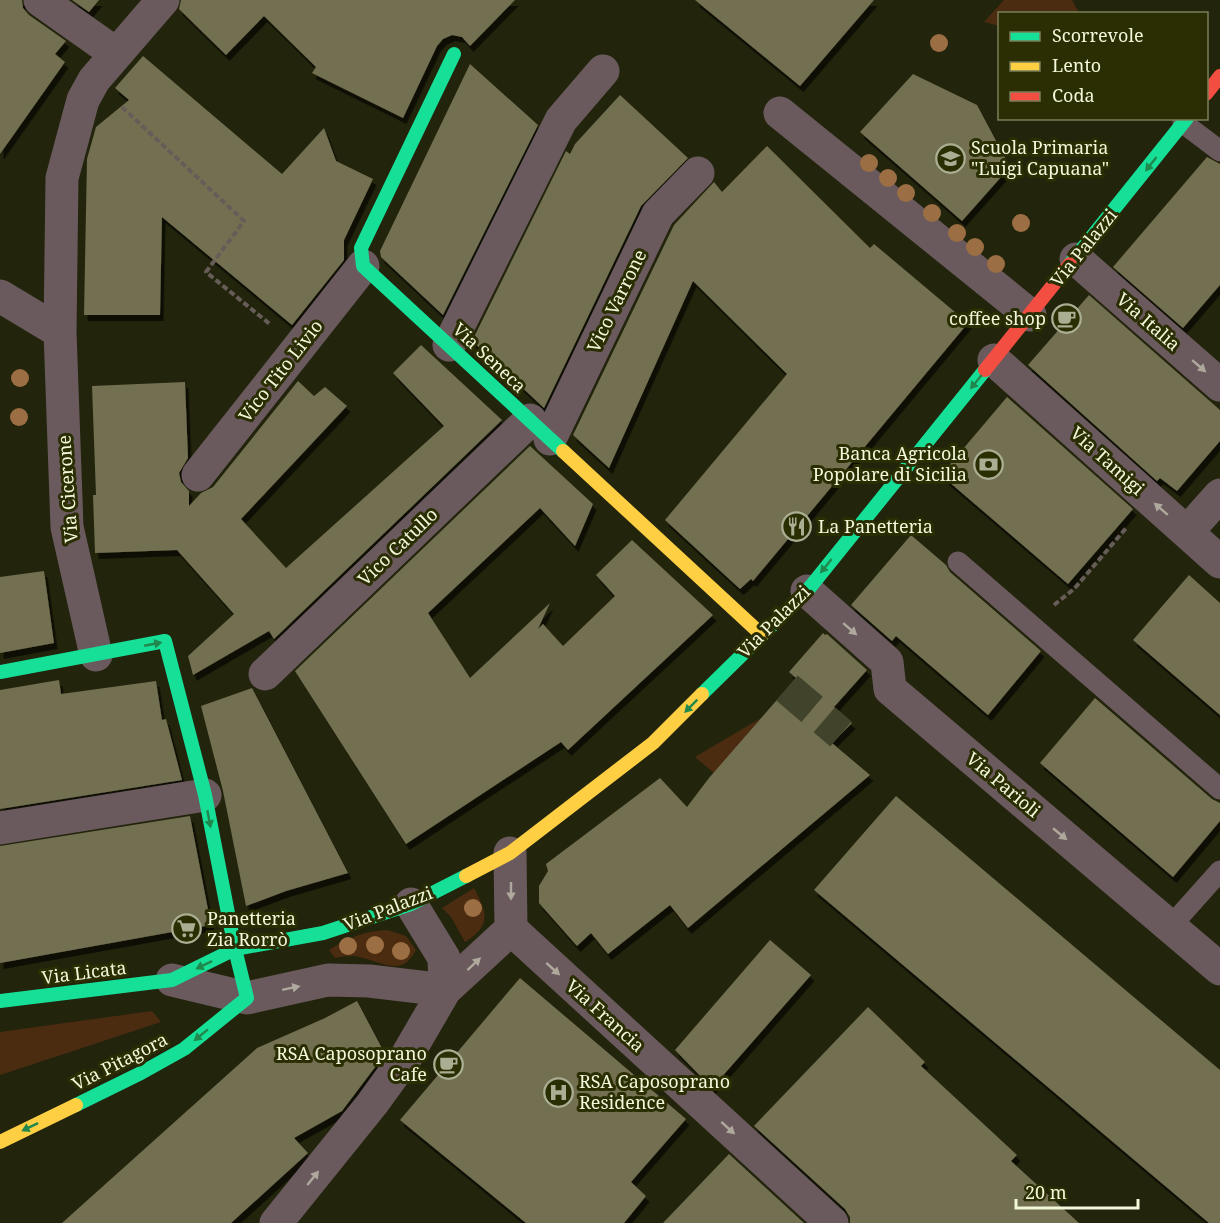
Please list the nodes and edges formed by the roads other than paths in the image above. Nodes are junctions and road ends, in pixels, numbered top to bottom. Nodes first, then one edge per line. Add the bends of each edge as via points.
1 (40, 0) edge
2 (163, 0) edge
3 (115, 53) junction
4 (454, 54) dead end
5 (603, 71) dead end
6 (1220, 76) edge
7 (1208, 91) edge
8 (780, 113) dead end
9 (1185, 121) edge
10 (1220, 152) edge
11 (698, 173) dead end
12 (1076, 259) junction
13 (363, 266) junction
14 (0, 296) edge
15 (1030, 315) junction
16 (60, 332) junction
17 (449, 345) junction
18 (994, 360) junction
19 (1220, 385) edge
20 (540, 430) junction
21 (198, 475) dead end
22 (1220, 495) edge
23 (1187, 532) junction
24 (958, 562) dead end
25 (1220, 562) edge
26 (807, 591) junction
27 (762, 634) junction
28 (96, 655) junction
29 (0, 672) edge
30 (265, 674) dead end
31 (1220, 789) edge
32 (205, 795) junction
33 (0, 828) edge
34 (510, 853) junction
35 (1220, 871) edge
36 (411, 904) junction
37 (1170, 927) junction
38 (511, 929) junction
39 (235, 950) junction
40 (1220, 969) edge
41 (172, 980) junction
42 (445, 990) junction
43 (247, 998) junction
44 (0, 1001) edge
45 (0, 1142) edge
46 (276, 1223) edge
47 (832, 1223) edge

1 - 3 street
2 - 3 street, Via Cicerone
3 - 16 street, Via Cicerone via 83,100 62,178
4 - 13 street via 361,248
5 - 17 street via 561,120
6 - 7 street
8 - 15 street
9 - 10 lane, Via Palazzi
9 -> 12 street, Via Palazzi
11 - 20 street, Vico Varrone via 658,214
12 - 15 street, Via Palazzi
12 -> 19 street, Via Italia
13 - 17 street, Via Seneca
13 - 21 street, Vico Tito Livio
14 - 16 street
15 - 18 street, Via Palazzi
16 - 28 street, Via Cicerone via 67,527
17 - 20 street, Via Seneca
23 -> 18 street, Via Tamigi
18 -> 26 street, Via Palazzi
20 - 27 street, Via Seneca
20 - 30 street, Vico Catullo
22 - 23 street
23 - 25 street, Via Tamigi
24 - 31 lane
26 - 27 street, Via Palazzi
26 -> 37 street, Via Parioli via 887,662 890,689
27 -> 34 street, Via Palazzi via 653,743
28 - 29 street
28 -> 32 street via 165,641
32 - 33 street
32 -> 39 street
34 - 36 street, Via Palazzi
34 -> 38 street
35 - 37 lane
36 - 39 street, Via Palazzi via 324,933
36 - 42 street via 444,958
37 - 40 street, Via Parioli
42 -> 38 street
38 -> 47 street, Via Francia
39 -> 41 street, Via Palazzi
39 - 43 street
41 - 43 street
41 - 44 street, Via Licata
43 -> 42 street via 328,980
46 -> 42 street via 372,1104 406,1057
43 -> 45 street, Via Pitagora via 184,1049

